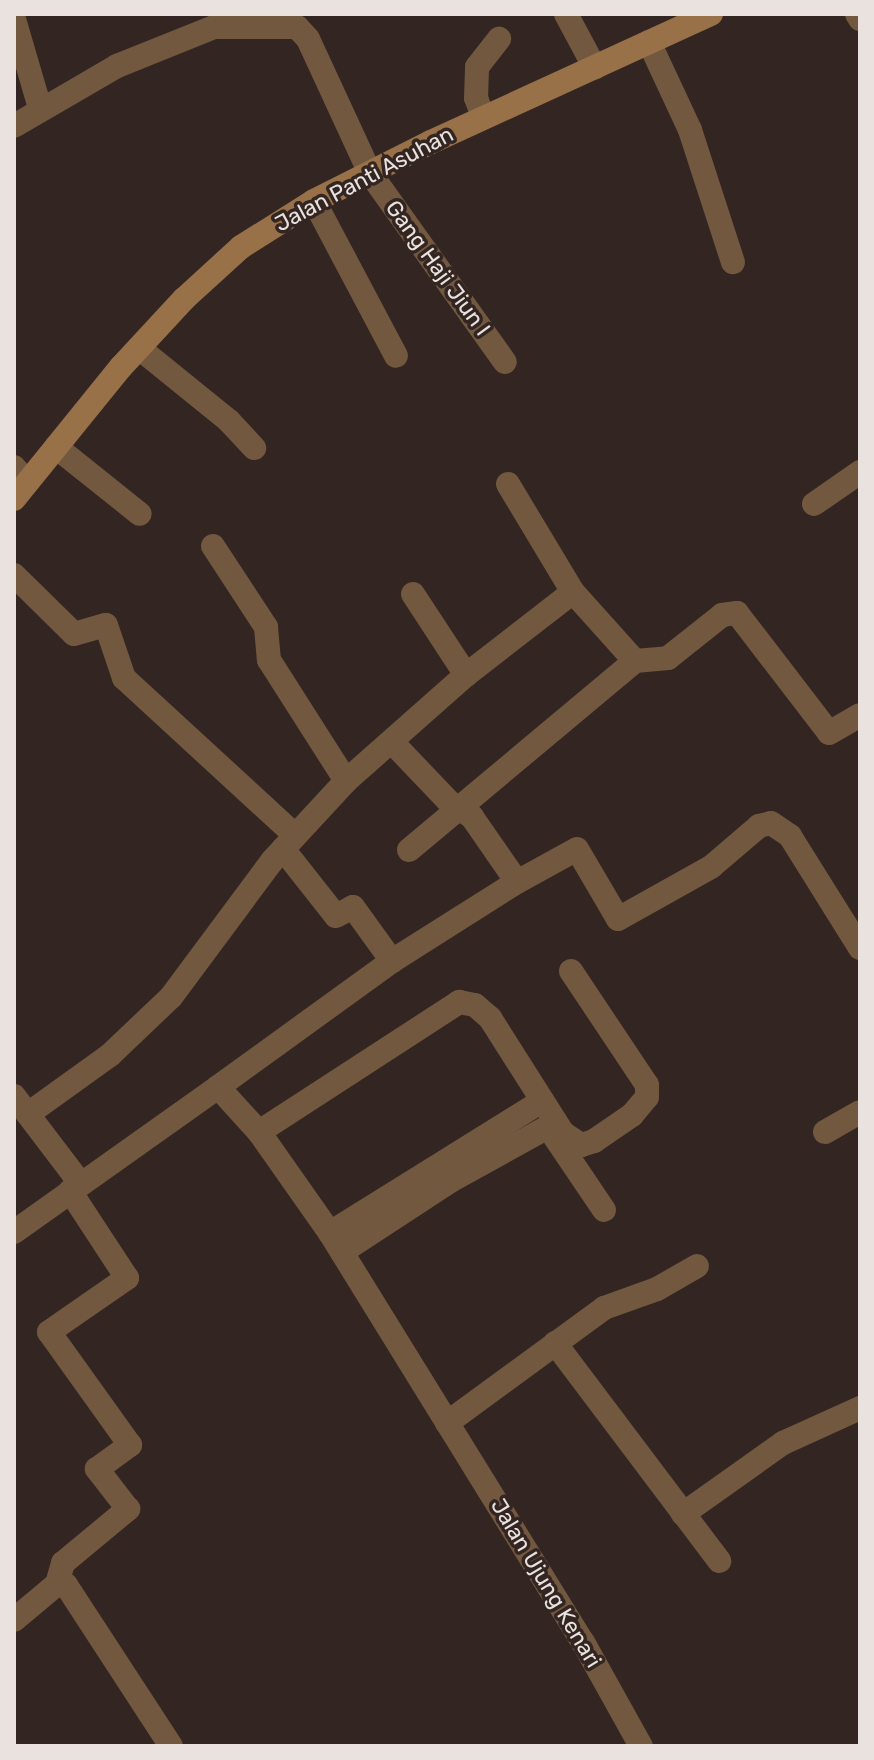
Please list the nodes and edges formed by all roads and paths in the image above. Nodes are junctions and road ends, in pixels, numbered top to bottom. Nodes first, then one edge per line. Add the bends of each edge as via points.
1 (566, 14) edge
2 (711, 14) edge
3 (14, 19) edge
4 (499, 39) dead end
5 (649, 42) junction
6 (595, 68) junction
7 (40, 108) junction
8 (483, 117) junction
9 (14, 126) edge
10 (370, 173) junction
11 (314, 201) junction
12 (733, 262) dead end
13 (139, 348) junction
14 (396, 356) dead end
15 (505, 362) dead end
16 (56, 447) junction
17 (254, 448) dead end
18 (860, 472) edge
19 (18, 482) edge
20 (508, 484) dead end
21 (814, 504) dead end
22 (140, 514) dead end
23 (213, 546) dead end
24 (14, 575) edge
25 (573, 592) junction
26 (413, 594) dead end
27 (635, 661) junction
28 (466, 675) junction
29 (860, 715) edge
30 (392, 742) junction
31 (346, 781) junction
32 (459, 808) junction
33 (289, 842) junction
34 (409, 850) dead end
35 (517, 882) junction
36 (860, 948) edge
37 (392, 961) junction
38 (571, 971) dead end
39 (218, 1087) junction
40 (542, 1101) junction
41 (21, 1105) edge
42 (860, 1112) edge
43 (259, 1132) junction
44 (825, 1132) dead end
45 (75, 1187) junction
46 (604, 1210) dead end
47 (14, 1232) edge
48 (336, 1242) junction
49 (697, 1266) dead end
50 (555, 1343) junction
51 (860, 1408) edge
52 (447, 1423) junction
53 (683, 1514) junction
54 (719, 1561) dead end
55 (57, 1584) junction
56 (14, 1620) edge
57 (171, 1746) edge
58 (641, 1746) edge

1 - 6 street
2 - 5 street, Jalan Panti Asuhan
3 - 7 street
4 - 8 street via 477,67 476,98
5 - 6 street, Jalan Panti Asuhan
5 - 12 street via 696,144
6 - 8 street, Jalan Panti Asuhan
7 - 9 street, Gang Haji Jiun I
7 - 10 street, Gang Haji Jiun I via 117,66 214,27 291,26 308,39
8 - 10 street, Jalan Panti Asuhan
10 - 11 street, Jalan Panti Asuhan
10 - 15 street, Gang Haji Jiun I
11 - 13 street, Jalan Panti Asuhan via 241,247
11 - 14 street
13 - 16 street, Jalan Panti Asuhan
13 - 17 street
16 - 19 street, Jalan Panti Asuhan
16 - 22 street
18 - 21 street
20 - 25 street
23 - 31 street via 266,627 269,660
24 - 33 street via 74,634 106,625 124,678
25 - 27 street
25 - 28 street
26 - 28 street
27 - 29 street via 668,658 722,615 737,613 829,733
27 - 32 street
28 - 30 street
30 - 31 street
30 - 32 street
31 - 33 street
32 - 34 street
32 - 35 street via 472,817
33 - 37 street via 336,916 353,907
33 - 41 street via 171,997 110,1055
35 - 36 street via 577,849 618,919 711,867 759,826 771,823 790,836
35 - 37 street
37 - 39 street
38 - 40 street via 640,1067 647,1097 632,1115 581,1145 563,1133
39 - 43 street, Jalan Ujung Kenari
39 - 45 street
40 - 43 street via 490,1018 475,1005 459,1002
40 - 48 street
41 - 45 street
42 - 44 street
43 - 48 street, Jalan Ujung Kenari
45 - 47 street
45 - 55 street via 127,1278 49,1332 130,1445 97,1469 128,1509 63,1563
46 - 48 street via 548,1127
48 - 52 street, Jalan Ujung Kenari
49 - 50 street via 657,1289 604,1308
50 - 52 street
50 - 53 street
51 - 53 street via 783,1443
52 - 58 street, Jalan Ujung Kenari
53 - 54 street
55 - 56 street
55 - 57 street via 66,1585

